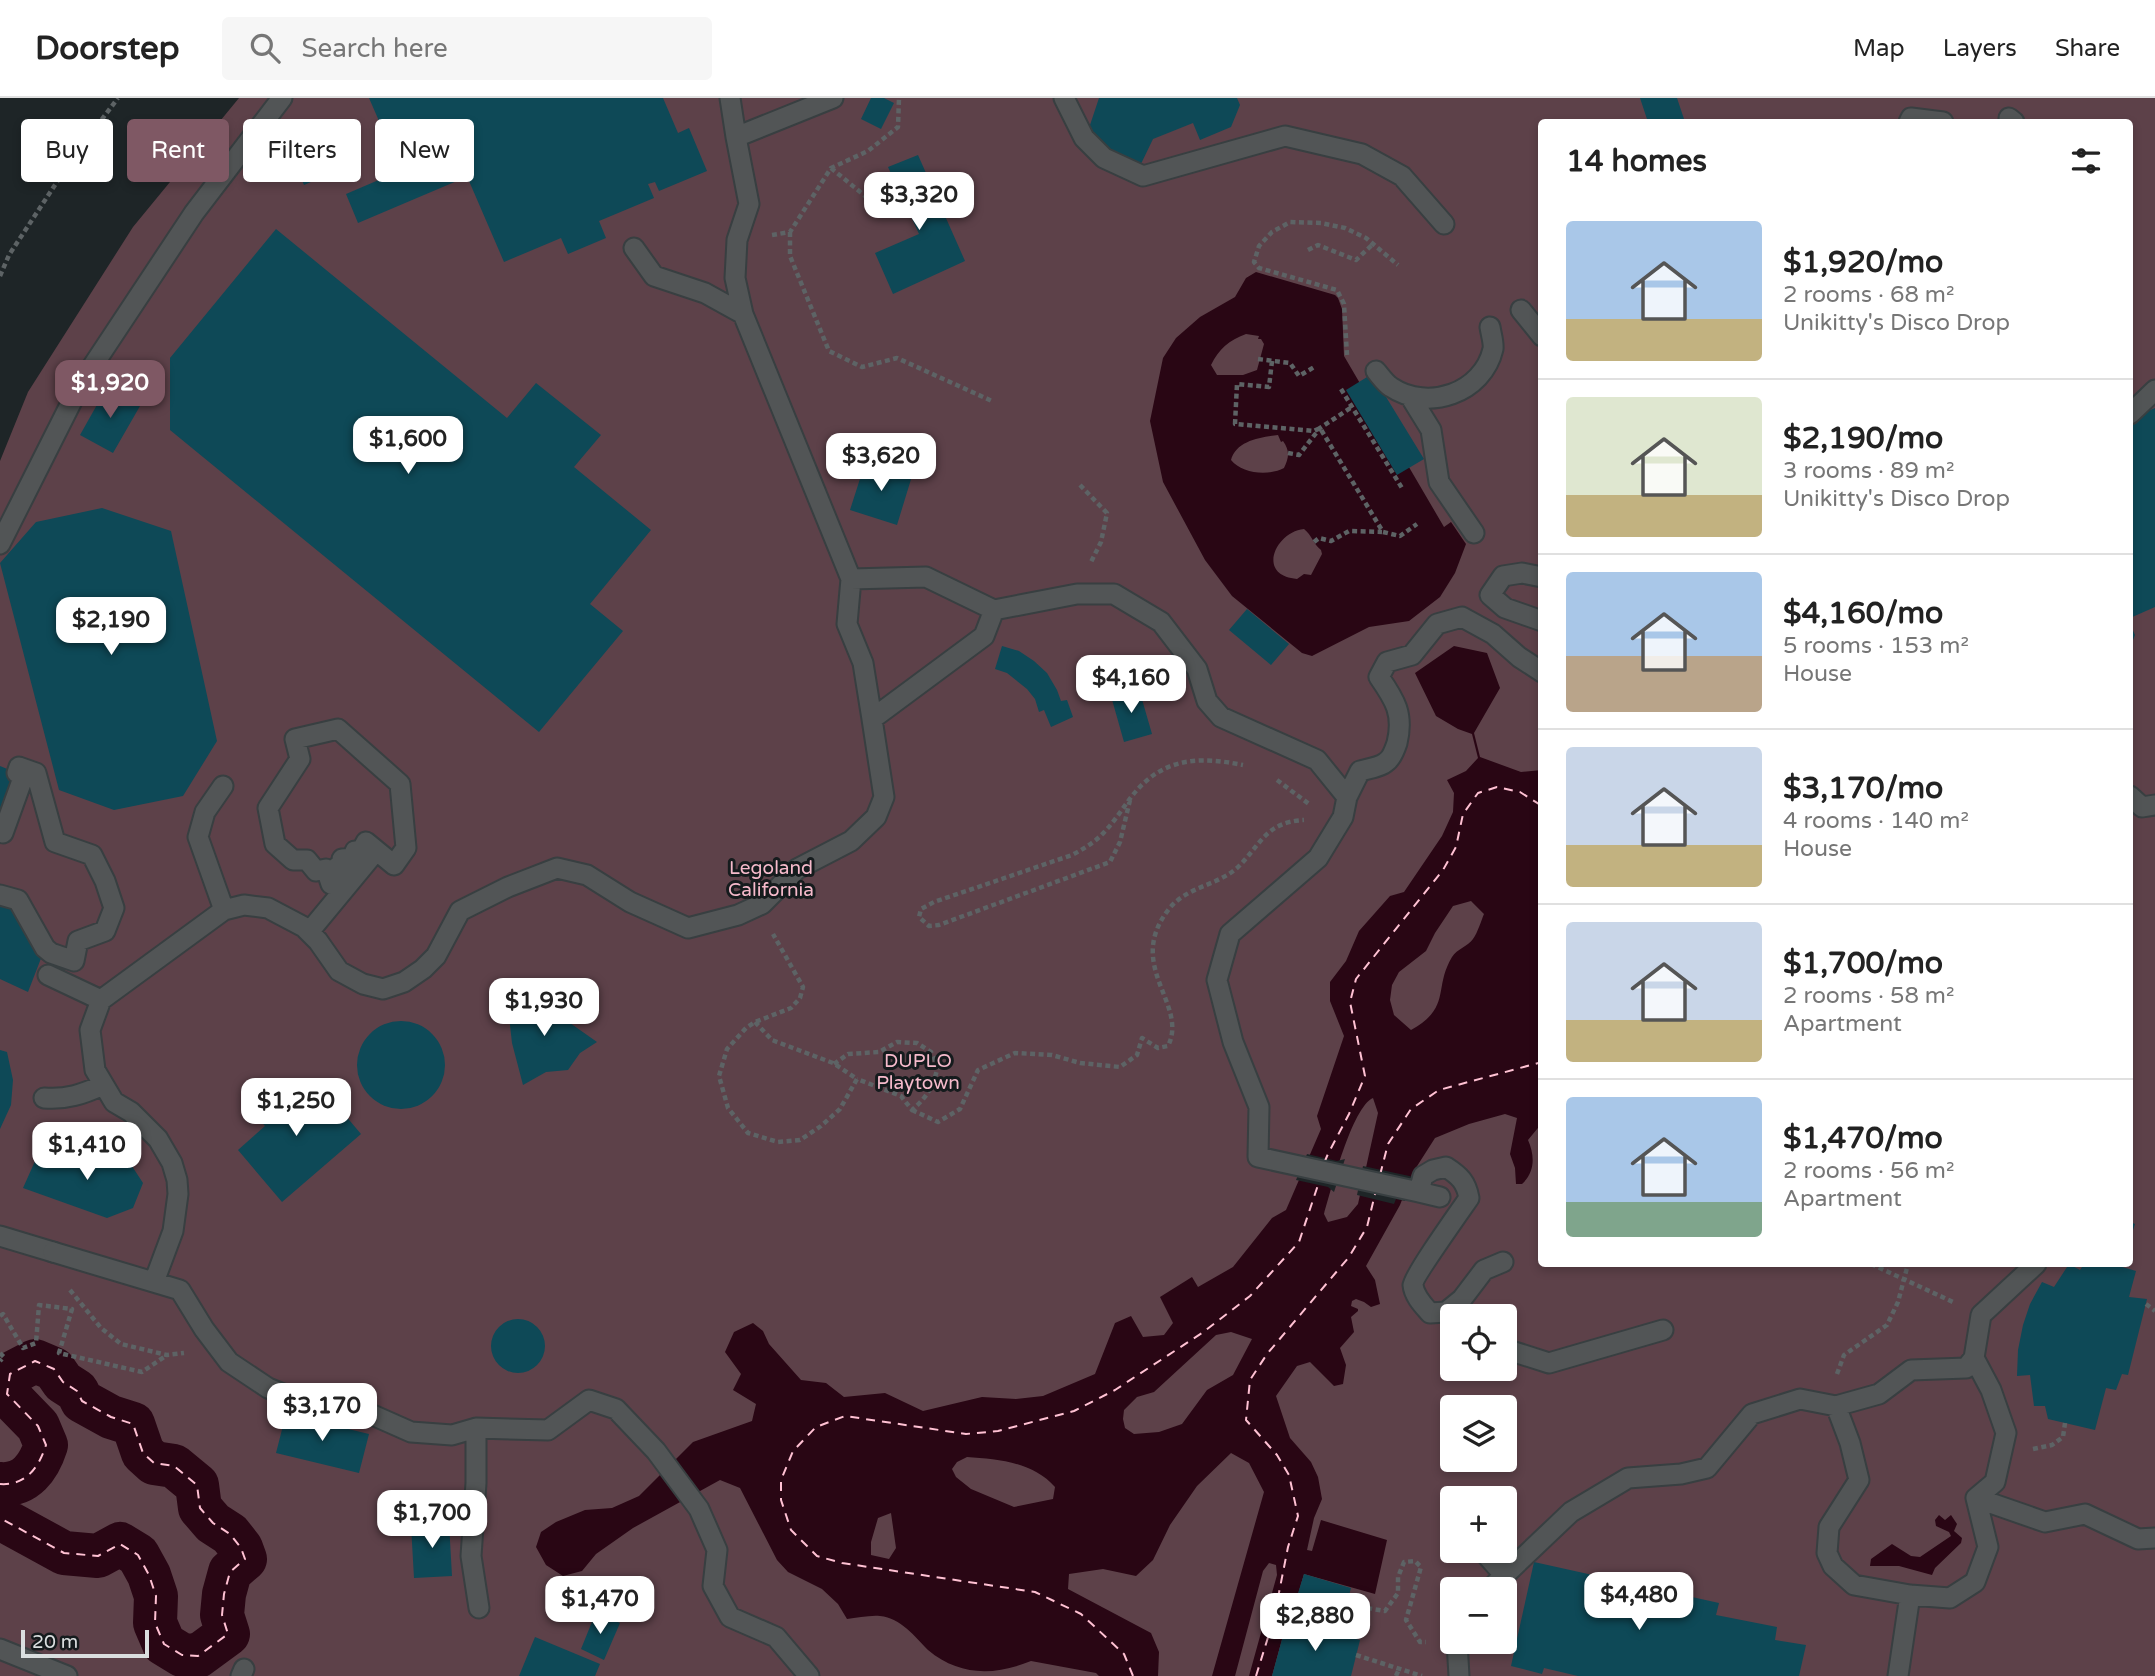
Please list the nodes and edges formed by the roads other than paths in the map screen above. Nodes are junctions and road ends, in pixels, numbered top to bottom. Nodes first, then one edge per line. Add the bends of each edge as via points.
1 (282, 98) edge
2 (730, 98) edge
3 (833, 98) edge
4 (1064, 98) edge
5 (736, 137) junction
6 (1444, 224) dead end
7 (634, 248) dead end
8 (1521, 310) dead end
9 (743, 314) junction
10 (1490, 327) dead end
11 (1538, 331) edge
12 (1376, 371) dead end
13 (2155, 390) edge
14 (1410, 396) junction
15 (2133, 411) edge
16 (1474, 533) dead end
17 (0, 544) edge
18 (1538, 576) edge
19 (851, 579) junction
20 (994, 610) junction
21 (1538, 620) edge
22 (1538, 669) edge
23 (872, 719) junction
24 (223, 786) dead end
25 (1347, 797) junction
26 (2133, 799) edge
27 (2155, 805) edge
28 (0, 832) edge
29 (376, 851) junction
30 (0, 895) edge
31 (224, 910) junction
32 (309, 932) junction
33 (48, 975) dead end
34 (101, 1000) junction
35 (103, 1085) junction
36 (44, 1098) dead end
37 (1415, 1191) junction
38 (1440, 1197) dead end
39 (0, 1236) edge
40 (1503, 1262) dead end
41 (2033, 1267) edge
42 (155, 1282) junction
43 (1663, 1330) dead end
44 (1517, 1353) edge
45 (1975, 1358) junction
46 (1836, 1406) junction
47 (477, 1428) junction
48 (1976, 1498) junction
49 (2155, 1538) edge
50 (1493, 1563) edge
51 (1504, 1575) joint
52 (1910, 1595) junction
53 (479, 1608) dead end
54 (0, 1648) edge
55 (1457, 1654) edge
56 (67, 1676) edge
57 (809, 1676) edge
58 (1458, 1676) edge
59 (1898, 1676) edge

1 - 17 street via 194,213 90,370
2 - 5 street
3 - 5 street
4 - 6 street via 1084,138 1104,159 1143,176 1285,136 1362,154 1402,176
5 - 9 street via 749,204 737,240 735,278
7 - 9 street via 654,275 705,293
8 - 11 street
9 - 19 street
10 - 14 street via 1494,347 1486,368 1472,384 1453,395 1432,399
12 - 14 street via 1390,387
13 - 15 street
14 - 16 street via 1431,430 1438,482
18 - 21 street via 1503,576 1490,595 1505,608
19 - 20 street via 926,577
19 - 23 street via 847,624 863,663
20 - 23 street via 984,636
20 - 25 street via 1077,594 1114,594 1161,622 1197,669 1207,701 1221,717 1317,760
22 - 25 street via 1493,634 1462,617 1437,624 1412,655 1387,662 1379,677 1393,696 1400,731 1386,763 1360,771
23 - 32 street via 884,796 876,817 851,841 797,869 762,904 738,915 688,928 630,902 587,875 557,868 460,911 424,969 383,989 339,971
24 - 31 street via 205,812 198,836
25 - 37 street via 1343,817 1318,858 1230,934 1217,981 1233,1042 1259,1107 1258,1157
26 - 27 street via 2142,807
28 - 30 street via 24,775 17,773 19,767 36,774 55,842 92,855 114,908 105,931 79,941 74,961 51,953 18,900
29 - 29 street via 394,865 406,848 400,784 338,729 295,739 300,759 268,808 275,844 293,860 307,860 316,870 326,869 331,884 338,876 337,867 345,867 342,859 353,858 366,842
29 - 32 street
31 - 32 street via 244,905 268,908
31 - 34 street
33 - 34 street
34 - 35 street via 90,1030 95,1070
35 - 36 street via 61,1100
35 - 42 street via 114,1102 158,1139 177,1180 173,1231
37 - 38 street
37 - 40 street via 1423,1176 1446,1167 1466,1184 1469,1198 1417,1272 1413,1285 1430,1313 1446,1312 1484,1269
39 - 42 street
41 - 45 street via 1981,1315
42 - 47 street via 180,1290 229,1362 268,1388 312,1406 350,1405 411,1432 452,1435
43 - 44 street via 1549,1363
45 - 46 street via 1966,1368 1911,1370 1878,1394
45 - 48 street via 2006,1433 1995,1482
46 - 51 street via 1800,1399 1752,1414 1707,1468 1628,1478 1571,1512
46 - 52 street via 1859,1480 1829,1527 1827,1553 1833,1566 1854,1585
47 - 53 street via 471,1556
47 - 57 street via 548,1430 589,1400 616,1409 656,1451 699,1509 717,1550 713,1586 730,1617 776,1637
48 - 49 street via 2045,1522 2085,1514 2138,1539
48 - 52 street via 1988,1547 1975,1582 1950,1598
50 - 51 street
52 - 59 street
54 - 56 street
55 - 58 street

